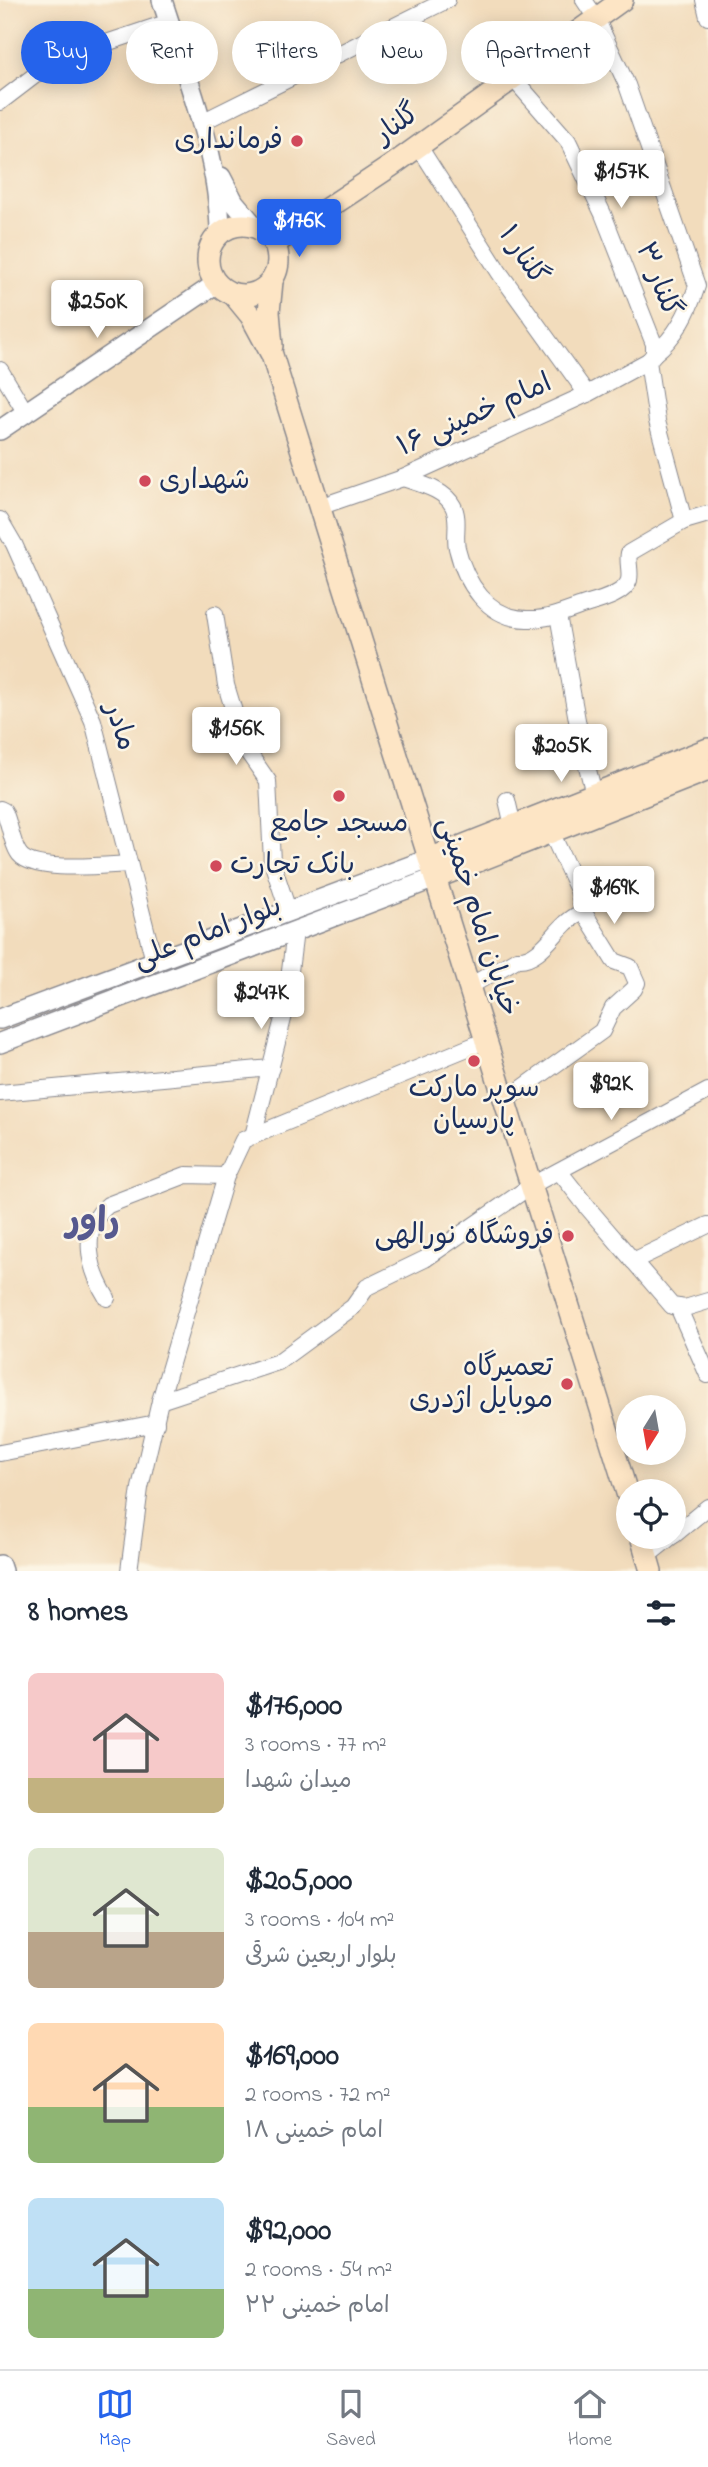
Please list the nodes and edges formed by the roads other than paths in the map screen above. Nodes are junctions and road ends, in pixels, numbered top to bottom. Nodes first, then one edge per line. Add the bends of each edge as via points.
1 (162, 0) edge
2 (447, 0) edge
3 (622, 0) edge
4 (704, 0) edge
5 (590, 9) edge
6 (708, 17) edge
7 (169, 21) edge
8 (577, 21) edge
9 (126, 36) edge
10 (188, 84) edge
11 (504, 84) edge
12 (518, 84) edge
13 (0, 102) edge
14 (200, 123) junction
15 (418, 145) junction
16 (213, 164) junction
17 (256, 228) junction
18 (220, 234) junction
19 (274, 244) junction
20 (272, 281) junction
21 (225, 288) junction
22 (272, 355) junction
23 (651, 358) junction
24 (0, 370) edge
25 (587, 394) junction
26 (26, 413) junction
27 (0, 430) edge
28 (403, 478) junction
29 (319, 507) junction
30 (708, 514) edge
31 (0, 520) edge
32 (684, 521) junction
33 (215, 614) dead end
34 (558, 614) junction
35 (708, 749) edge
36 (708, 770) edge
37 (594, 794) junction
38 (507, 800) dead end
39 (0, 809) edge
40 (513, 826) junction
41 (551, 832) junction
42 (129, 864) junction
43 (432, 868) junction
44 (288, 909) junction
45 (583, 911) junction
46 (295, 931) junction
47 (154, 961) junction
48 (470, 986) junction
49 (0, 1019) edge
50 (487, 1040) junction
51 (0, 1043) edge
52 (271, 1068) junction
53 (708, 1091) edge
54 (0, 1093) edge
55 (506, 1100) junction
56 (253, 1136) junction
57 (559, 1171) junction
58 (226, 1176) junction
59 (532, 1185) junction
60 (708, 1226) edge
61 (633, 1262) junction
62 (107, 1298) dead end
63 (708, 1301) edge
64 (678, 1307) junction
65 (708, 1375) edge
66 (160, 1401) junction
67 (156, 1423) junction
68 (0, 1453) edge
69 (623, 1479) edge
70 (708, 1507) edge
71 (686, 1525) edge
72 (0, 1565) edge
73 (2, 1571) edge
74 (129, 1571) edge

1 - 7 street
2 - 14 street
3 - 5 main road, گلنار
4 - 6 street
5 - 8 main road, گلنار
5 - 23 street, امام خمینی ۱۶ via 627,85 697,286 669,342
9 - 13 street via 55,60
10 - 14 street
11 - 15 main road, گلنار
12 - 23 street, گلنار ۳ via 568,141 654,344
14 - 16 street
15 - 19 main road, گلنار
15 - 25 street, گلنار ۱ via 499,272
16 - 17 street via 234,202
16 - 18 street
17 - 18 main road via 232,227
17 - 19 main road
18 - 21 main road via 208,261 212,275
19 - 20 main road via 278,267
20 - 21 main road via 248,295
20 - 22 main road
21 - 22 main road via 251,316
21 - 26 street
22 - 29 main road, خیابان امام خمینی
23 - 25 street, امام خمینی ۱۶
23 - 32 street, گلنار ۳ via 657,421
24 - 26 street
25 - 28 street, امام خمینی ۱۶
26 - 27 street
28 - 29 street, امام خمینی ۱۶
28 - 34 street via 432,488 453,504 456,546 463,568 488,604 507,616 527,619
29 - 43 main road, خیابان امام خمینی
30 - 32 street
31 - 42 street, مادر via 93,721
32 - 34 street via 629,553 626,587
33 - 44 street via 226,685 245,748 268,780 272,862
34 - 37 street
35 - 37 main road
36 - 41 main road
37 - 40 main road
38 - 40 street
39 - 42 street via 19,854 27,860 69,867
40 - 43 main road
41 - 43 main road
41 - 45 street
42 - 47 street, مادر
43 - 44 street, بلوار امام علی
43 - 46 street, بلوار امام علی
43 - 48 main road, خیابان امام خمینی
44 - 47 street, بلوار امام علی
45 - 48 street via 525,960 517,959
45 - 55 street via 614,961 630,967 637,983 613,1008 603,1031
46 - 51 street, بلوار امام علی
46 - 52 street via 285,1011
47 - 49 street, بلوار امام علی
48 - 50 main road, خیابان امام خمینی
50 - 55 main road, خیابان امام خمینی
50 - 56 street
52 - 54 street
52 - 56 street
53 - 57 street
55 - 59 main road, خیابان امام خمینی
56 - 58 street via 243,1140
57 - 59 street
57 - 61 street
58 - 62 street via 186,1175 100,1211 90,1233 90,1251 96,1280
58 - 66 street
59 - 66 street via 425,1259 367,1287 353,1307 278,1362
59 - 69 main road, خیابان امام خمینی
60 - 61 street
61 - 64 street via 672,1306
63 - 64 street
64 - 65 street
66 - 67 street
67 - 68 street
67 - 74 street via 140,1488
70 - 71 street
72 - 73 street

